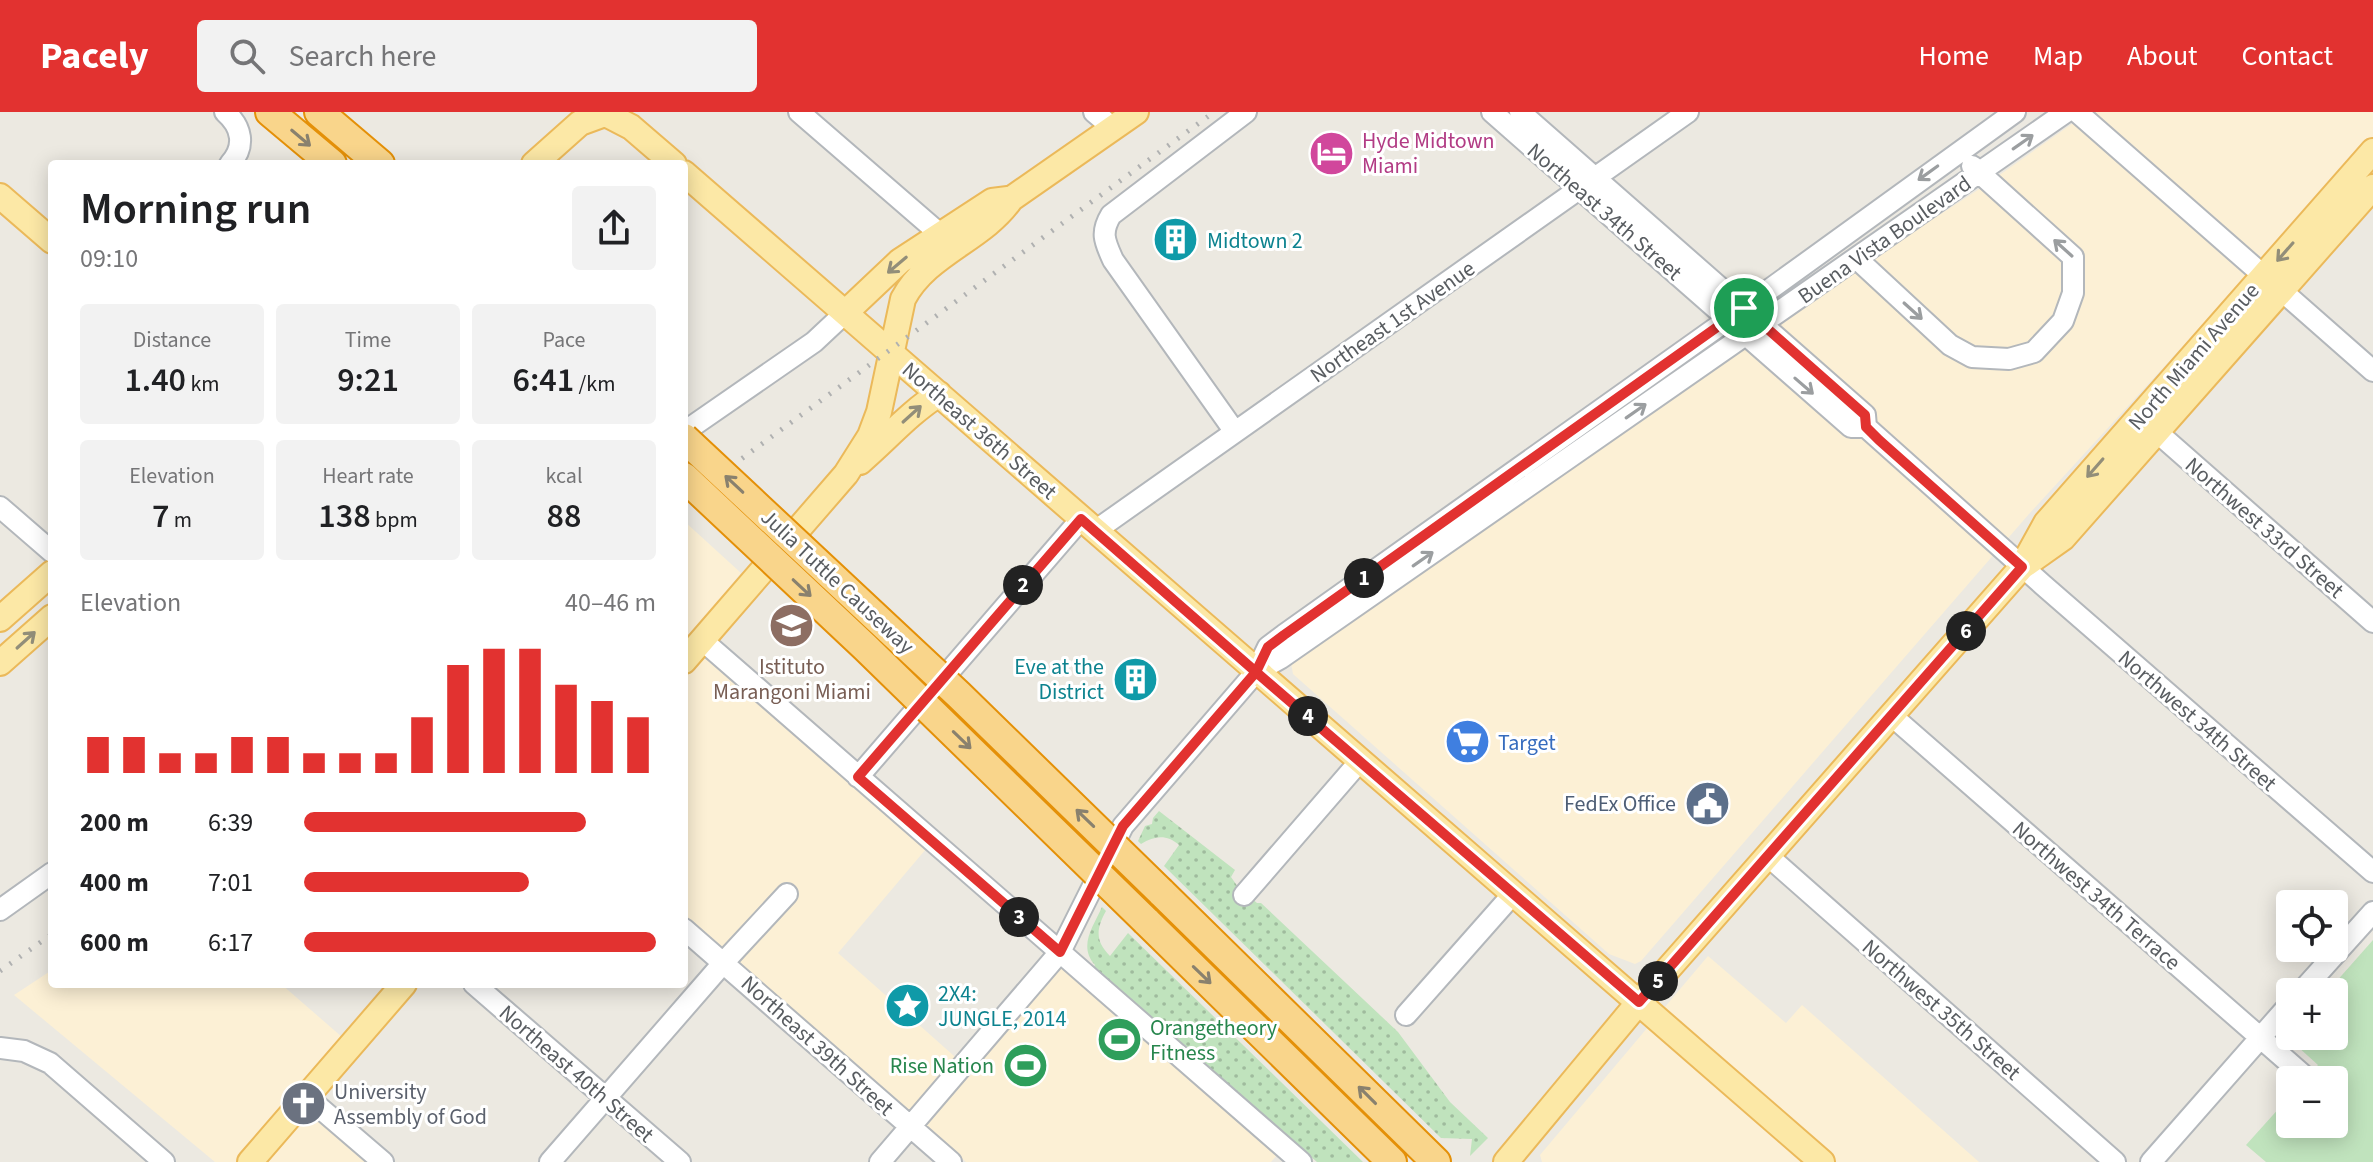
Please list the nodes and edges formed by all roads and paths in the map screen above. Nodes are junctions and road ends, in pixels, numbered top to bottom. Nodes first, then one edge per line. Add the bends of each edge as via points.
1 (225, 112) edge
2 (270, 112) edge
3 (319, 112) edge
4 (334, 112) edge
5 (799, 112) edge
6 (1094, 112) edge
7 (1136, 112) edge
8 (1246, 112) edge
9 (1492, 112) edge
10 (1520, 112) edge
11 (1688, 112) edge
12 (2015, 112) edge
13 (2066, 112) edge
14 (2077, 112) edge
15 (605, 116) edge
16 (1113, 128) junction
17 (2373, 151) edge
18 (1957, 152) junction
19 (234, 160) edge
20 (327, 160) edge
21 (375, 160) edge
22 (375, 160) edge
23 (540, 160) edge
24 (668, 160) edge
25 (2373, 169) edge
26 (1980, 173) junction
27 (688, 176) edge
28 (1587, 183) junction
29 (2373, 187) edge
30 (0, 196) edge
31 (1011, 199) junction
32 (940, 234) junction
33 (48, 238) edge
34 (1856, 258) junction
35 (2307, 263) junction
36 (2273, 284) junction
37 (845, 313) junction
38 (1736, 314) junction
39 (1753, 329) junction
40 (893, 354) junction
41 (2373, 371) edge
42 (939, 394) junction
43 (688, 432) edge
44 (1235, 432) junction
45 (2158, 433) junction
46 (688, 439) edge
47 (846, 474) junction
48 (2118, 478) junction
49 (688, 481) edge
50 (0, 507) edge
51 (1088, 525) junction
52 (48, 549) edge
53 (2022, 567) junction
54 (48, 577) edge
55 (48, 594) edge
56 (0, 619) edge
57 (48, 621) edge
58 (2373, 622) edge
59 (0, 636) edge
60 (702, 640) junction
61 (688, 656) edge
62 (0, 663) edge
63 (1256, 672) junction
64 (1892, 716) junction
65 (1360, 761) junction
66 (858, 777) junction
67 (1768, 856) junction
68 (2373, 872) edge
69 (48, 876) edge
70 (787, 894) dead end
71 (1513, 894) junction
72 (1244, 895) dead end
73 (0, 910) edge
74 (2373, 912) edge
75 (688, 932) edge
76 (1060, 952) junction
77 (724, 962) junction
78 (2314, 978) edge
79 (400, 988) edge
80 (479, 988) edge
81 (1639, 1002) junction
82 (1406, 1015) dead end
83 (2276, 1019) edge
84 (2260, 1037) junction
85 (1, 1048) edge
86 (2293, 1066) edge
87 (306, 1096) junction
88 (607, 1099) junction
89 (911, 1127) junction
90 (1429, 1156) edge
91 (1290, 1159) edge
92 (164, 1162) edge
93 (250, 1162) edge
94 (383, 1162) edge
95 (550, 1162) edge
96 (680, 1162) edge
97 (880, 1162) edge
98 (951, 1162) edge
99 (1392, 1162) edge
100 (1506, 1162) edge
101 (1822, 1162) edge
102 (2115, 1162) edge
103 (2151, 1162) edge

1 - 19 street via 241,140
2 -> 20 highway
3 - 21 highway
4 - 22 highway
5 - 32 street
6 - 16 street
7 - 16 main road
8 - 44 street via 1111,215 1103,238 1113,260
9 - 28 street, Northeast 34th Street
10 - 28 street, Northeast 34th Street
11 - 28 street, Northeast 1st Avenue
12 - 18 street, Buena Vista Boulevard
26 -> 13 street, Buena Vista Boulevard
14 - 36 street
15 - 23 main road
15 - 24 main road
16 - 31 main road
17 -> 36 main road, North Miami Avenue
18 - 26 street
18 -> 38 street, Buena Vista Boulevard
25 - 35 main road via 2329,219
26 - 34 street, Buena Vista Boulevard
34 -> 26 street via 1950,345 1972,357 2009,359 2034,352 2063,321 2073,293 2073,257
27 - 37 main road, Northeast 36th Street
28 - 38 street, Northeast 34th Street
28 - 44 street, Northeast 1st Avenue
29 - 35 main road, North Miami Avenue
30 - 33 main road
31 - 32 main road via 992,201
31 - 40 main road via 1001,213 911,284 903,299
32 -> 37 main road via 900,261
34 - 39 street, Buena Vista Boulevard
35 - 36 main road, North Miami Avenue
36 - 41 street
36 - 45 main road, North Miami Avenue
36 - 48 main road via 2136,439
36 -> 53 main road, North Miami Avenue via 2046,523
37 - 40 main road, Northeast 36th Street
37 - 43 street via 814,342
38 - 39 street, Northeast 34th Street
38 - 63 street, Buena Vista Boulevard via 1284,635 1268,647
39 - 53 street, Northeast 34th Street via 1865,415 1866,427
63 -> 39 street, Buena Vista Boulevard
40 - 42 main road, Northeast 36th Street
40 - 47 main road via 870,436
47 -> 42 main road
42 - 51 main road, Northeast 36th Street
44 - 51 street, Northeast 1st Avenue
45 - 48 main road, North Miami Avenue
45 - 58 street, Northwest 33rd Street
90 -> 46 highway, Julia Tuttle Causeway, bridge via 948,684
47 - 60 main road
48 - 53 main road, North Miami Avenue via 2063,538
49 -> 99 highway, Julia Tuttle Causeway, bridge via 941,720
50 - 52 street
51 - 63 main road, Northeast 36th Street
51 - 66 street, Northeast 1st Avenue
53 - 64 main road, North Miami Avenue
53 - 68 street, Northwest 34th Street
54 - 56 main road
55 - 59 main road
62 -> 57 main road
60 - 61 main road
60 - 66 street
63 - 65 main road, Northeast 36th Street
63 - 76 street via 1123,826
64 - 67 main road, North Miami Avenue
64 - 84 street, Northwest 34th Terrace
65 - 71 main road, Northeast 36th Street
65 - 72 street
66 - 76 street
67 - 81 main road, North Miami Avenue
67 - 102 street, Northwest 35th Street
69 - 73 street
70 - 77 street
71 - 81 main road, Northeast 36th Street
71 - 82 street
74 - 78 street
75 - 77 street, Northeast 39th Street
76 - 89 street
76 - 91 street
77 - 88 street
77 - 89 street, Northeast 39th Street
79 - 87 main road
80 - 88 street, Northeast 40th Street
81 - 100 main road, North Miami Avenue
81 - 101 main road, Northeast 36th Street
83 - 84 street
84 - 86 street, Northwest 34th Terrace
84 - 103 street
85 - 92 street via 50,1063
87 - 93 main road
87 - 94 street
88 - 95 street
88 - 96 street, Northeast 40th Street
89 - 97 street
89 - 98 street, Northeast 39th Street

